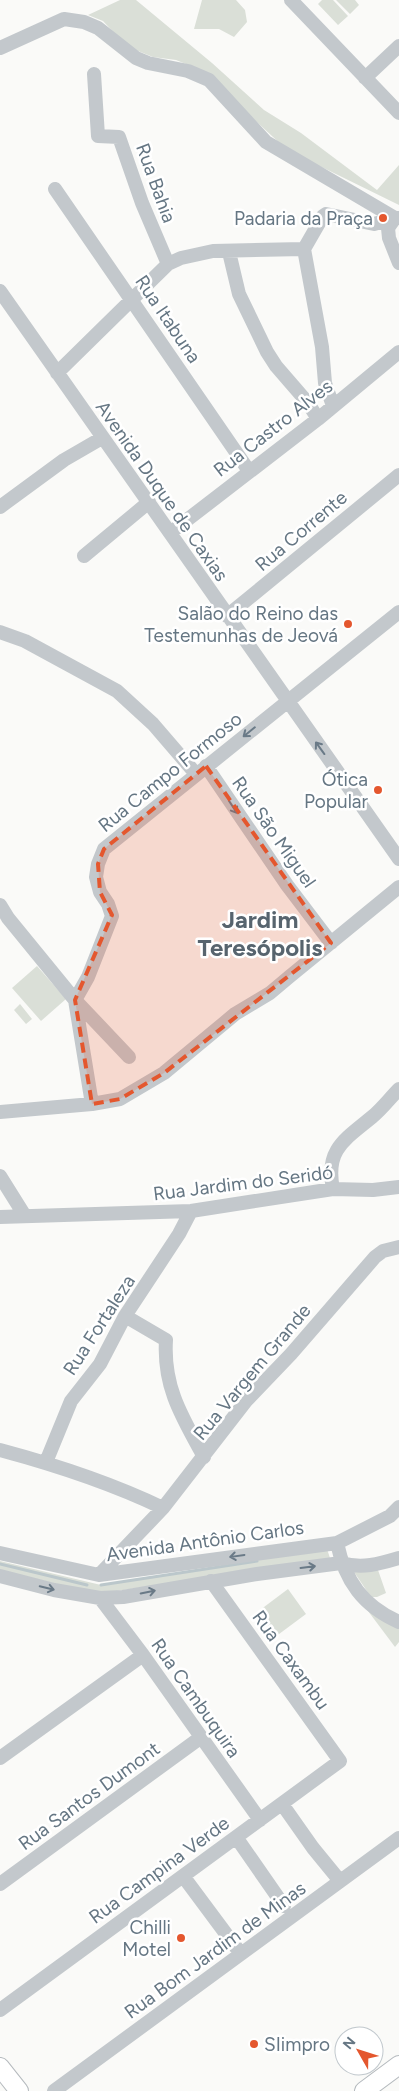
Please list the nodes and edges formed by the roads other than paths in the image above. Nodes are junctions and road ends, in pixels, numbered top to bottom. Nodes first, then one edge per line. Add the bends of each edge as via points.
1 (294, 1) edge
2 (399, 46) edge
3 (0, 48) edge
4 (94, 74) dead end
5 (365, 78) junction
6 (399, 113) edge
7 (55, 189) dead end
8 (397, 218) edge
9 (304, 249) junction
10 (229, 252) junction
11 (399, 263) edge
12 (168, 264) junction
13 (0, 291) edge
14 (132, 301) junction
15 (399, 352) edge
16 (57, 374) junction
17 (333, 406) junction
18 (318, 418) junction
19 (102, 438) junction
20 (249, 471) junction
21 (399, 475) edge
22 (148, 502) junction
23 (0, 507) edge
24 (170, 533) junction
25 (84, 556) dead end
26 (399, 612) edge
27 (228, 616) junction
28 (0, 632) edge
29 (287, 702) junction
30 (201, 770) junction
31 (399, 859) edge
32 (399, 887) edge
33 (0, 905) edge
34 (331, 943) junction
35 (75, 1000) junction
36 (129, 1057) dead end
37 (399, 1089) edge
38 (92, 1104) junction
39 (0, 1112) edge
40 (0, 1176) edge
41 (399, 1187) edge
42 (333, 1189) junction
43 (191, 1211) junction
44 (0, 1216) edge
45 (25, 1216) junction
46 (399, 1246) edge
47 (126, 1316) junction
48 (0, 1450) edge
49 (204, 1457) junction
50 (46, 1462) junction
51 (399, 1507) edge
52 (163, 1508) junction
53 (337, 1543) junction
54 (0, 1553) edge
55 (399, 1558) edge
56 (341, 1563) junction
57 (100, 1575) junction
58 (0, 1576) edge
59 (211, 1581) junction
60 (100, 1598) junction
61 (399, 1622) edge
62 (143, 1655) junction
63 (200, 1738) junction
64 (2, 1753) edge
65 (340, 1761) joint
66 (282, 1804) junction
67 (260, 1820) junction
68 (236, 1837) junction
69 (399, 1838) edge
70 (184, 1876) junction
71 (340, 1881) junction
72 (0, 1884) edge
73 (284, 1906) dead end
74 (241, 1954) junction
75 (0, 2010) edge
76 (399, 2065) edge
77 (0, 2067) edge
78 (19, 2091) edge
79 (54, 2091) edge
80 (364, 2091) edge

1 - 5 street
2 - 5 street
3 - 8 street via 64,19 84,22 98,28 136,58 188,71 209,80 266,142
4 - 12 street, Rua Bahia via 98,136 119,137
5 - 6 street
7 - 14 street, Rua Itabuna
8 - 9 street via 374,224 326,214
8 - 11 street via 388,228
9 - 10 street
9 - 17 street via 322,347 325,383
10 - 12 street via 213,251
10 - 18 street via 239,294 267,352
12 - 14 street
13 - 16 street, Avenida Duque de Caxias
14 - 16 street
14 - 20 street, Rua Itabuna
15 - 17 street, Rua Castro Alves
16 - 19 street, Avenida Duque de Caxias
17 - 18 street, Rua Castro Alves
18 - 20 street, Rua Castro Alves
19 - 22 street, Avenida Duque de Caxias
19 - 23 street via 64,460
20 - 24 street, Rua Castro Alves
21 - 27 street, Rua Corrente
22 - 24 street, Avenida Duque de Caxias
22 - 25 street
24 - 27 street, Avenida Duque de Caxias
26 - 29 street, Rua Campo Formoso
27 - 29 street, Avenida Duque de Caxias
28 - 30 street, Rua São Miguel via 25,641 117,690
29 -> 30 street, Rua Campo Formoso
31 -> 29 street, Avenida Duque de Caxias
30 -> 34 street, Rua São Miguel
30 - 35 street, Rua Campo Formoso via 104,849 96,877 112,916 88,977
32 - 34 street
33 - 35 street
34 - 38 street via 270,992 235,1014 164,1073 120,1098
35 - 36 street
35 - 38 street
37 - 42 street via 339,1146 330,1167
38 - 39 street
40 - 45 street
41 - 42 street, Rua Jardim do Seridó
42 - 43 street, Rua Jardim do Seridó
43 - 45 street, Rua Jardim do Seridó
43 - 47 street, Rua Fortaleza via 180,1234
44 - 45 street, Rua Jardim do Seridó
46 - 49 street, Rua Vargem Grande via 383,1251 375,1258 246,1401
47 - 49 street via 166,1340 164,1362 172,1396
47 - 50 street, Rua Fortaleza via 100,1364 70,1401
48 - 50 street
49 - 52 street, Rua Vargem Grande
50 - 52 street via 131,1492
51 - 53 street, Avenida Antônio Carlos via 390,1516
52 - 57 street, Rua Vargem Grande
53 - 56 street
53 -> 57 street, Avenida Antônio Carlos
54 - 57 street, Avenida Antônio Carlos
55 - 56 street, Avenida Antônio Carlos via 366,1566
59 -> 56 street, Avenida Antônio Carlos
56 - 61 street via 368,1604
58 -> 60 street, Avenida Antônio Carlos
60 -> 59 street, Avenida Antônio Carlos
59 - 65 street, Rua Caxambu
60 - 62 street, Rua Cambuquira
62 - 63 street, Rua Cambuquira
62 - 64 street
63 - 67 street, Rua Cambuquira
63 - 72 street, Rua Santos Dumont
65 - 66 street, Rua Campina Verde
66 - 67 street, Rua Campina Verde
66 - 71 street
67 - 68 street, Rua Campina Verde
68 - 70 street, Rua Campina Verde
68 - 73 street
69 - 71 street, Rua Bom Jardim de Minas
70 - 74 street
70 - 75 street, Rua Campina Verde
71 - 74 street, Rua Bom Jardim de Minas
74 - 79 street, Rua Bom Jardim de Minas
76 - 80 main road
77 - 78 main road

